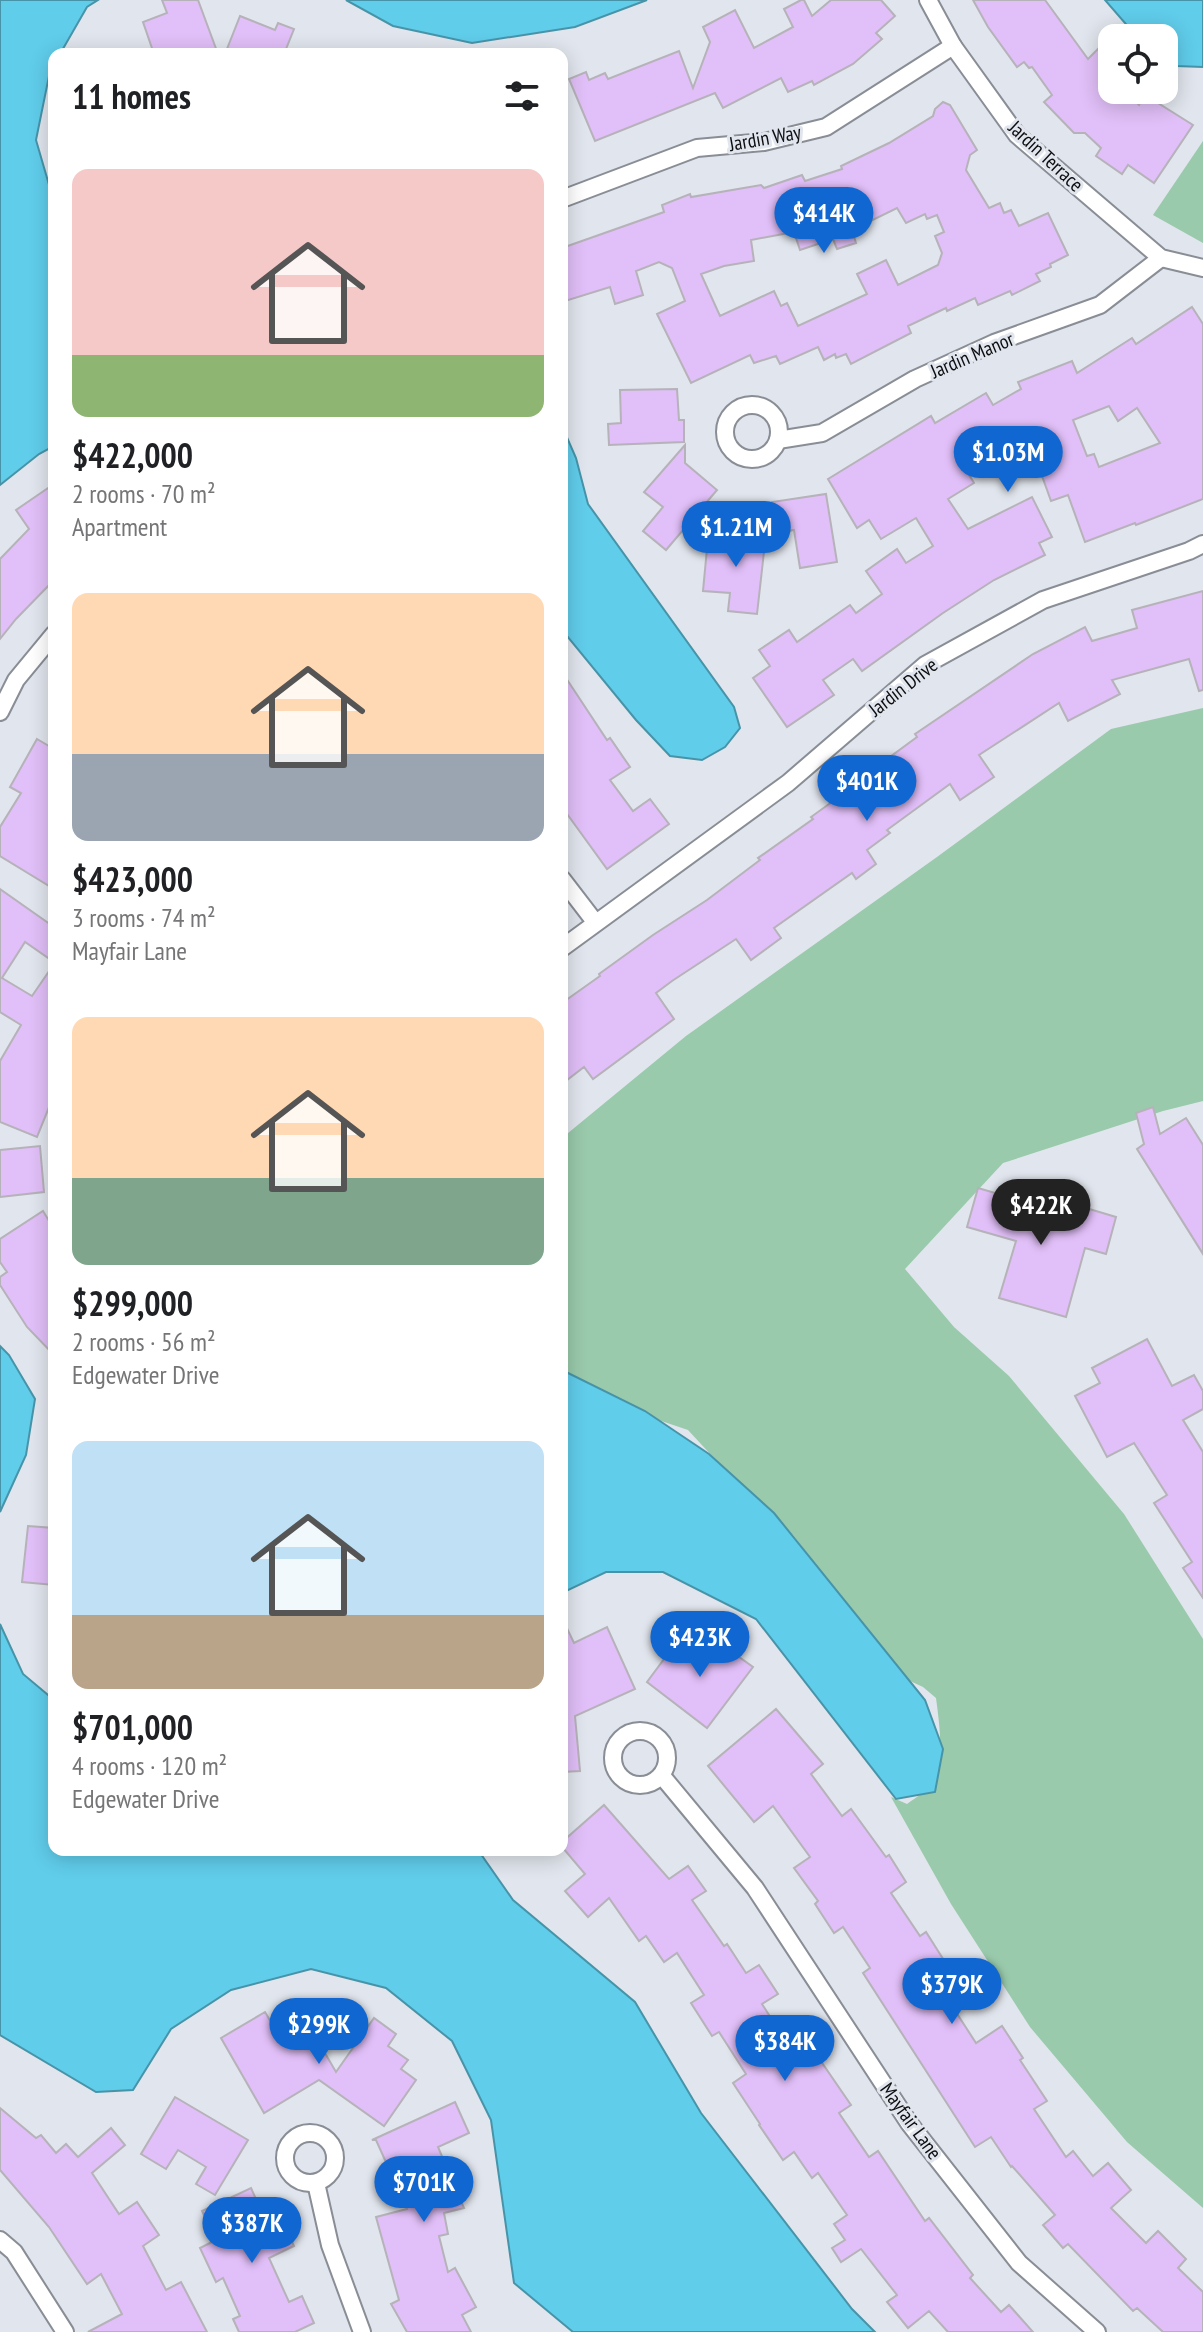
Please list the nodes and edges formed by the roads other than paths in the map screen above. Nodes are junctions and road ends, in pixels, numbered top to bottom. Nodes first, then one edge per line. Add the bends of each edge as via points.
1 (928, 0) edge
2 (953, 46) junction
3 (568, 197) edge
4 (1161, 258) junction
5 (1203, 268) edge
6 (778, 440) dead end
7 (1203, 544) edge
8 (48, 641) edge
9 (0, 712) edge
10 (568, 887) edge
11 (595, 922) junction
12 (568, 943) edge
13 (662, 1776) dead end
14 (316, 2183) dead end
15 (0, 2240) edge
16 (65, 2332) edge
17 (362, 2332) edge
18 (1097, 2332) edge

1 - 2 street, Jardin Terrace
2 - 3 street, Jardin Way via 826,127 764,142 697,148
2 - 4 street, Jardin Terrace via 1017,135
4 - 5 street, Jardin Terrace
4 - 6 street, Jardin Manor via 1100,305 994,343 915,379 822,433
7 - 11 street, Jardin Drive via 1043,600 925,665 788,783
8 - 9 street via 16,680
10 - 11 street
11 - 12 street, Jardin Drive
13 - 18 street, Mayfair Lane via 755,1888 909,2123 1019,2263
14 - 17 street via 330,2245
15 - 16 street via 14,2252

